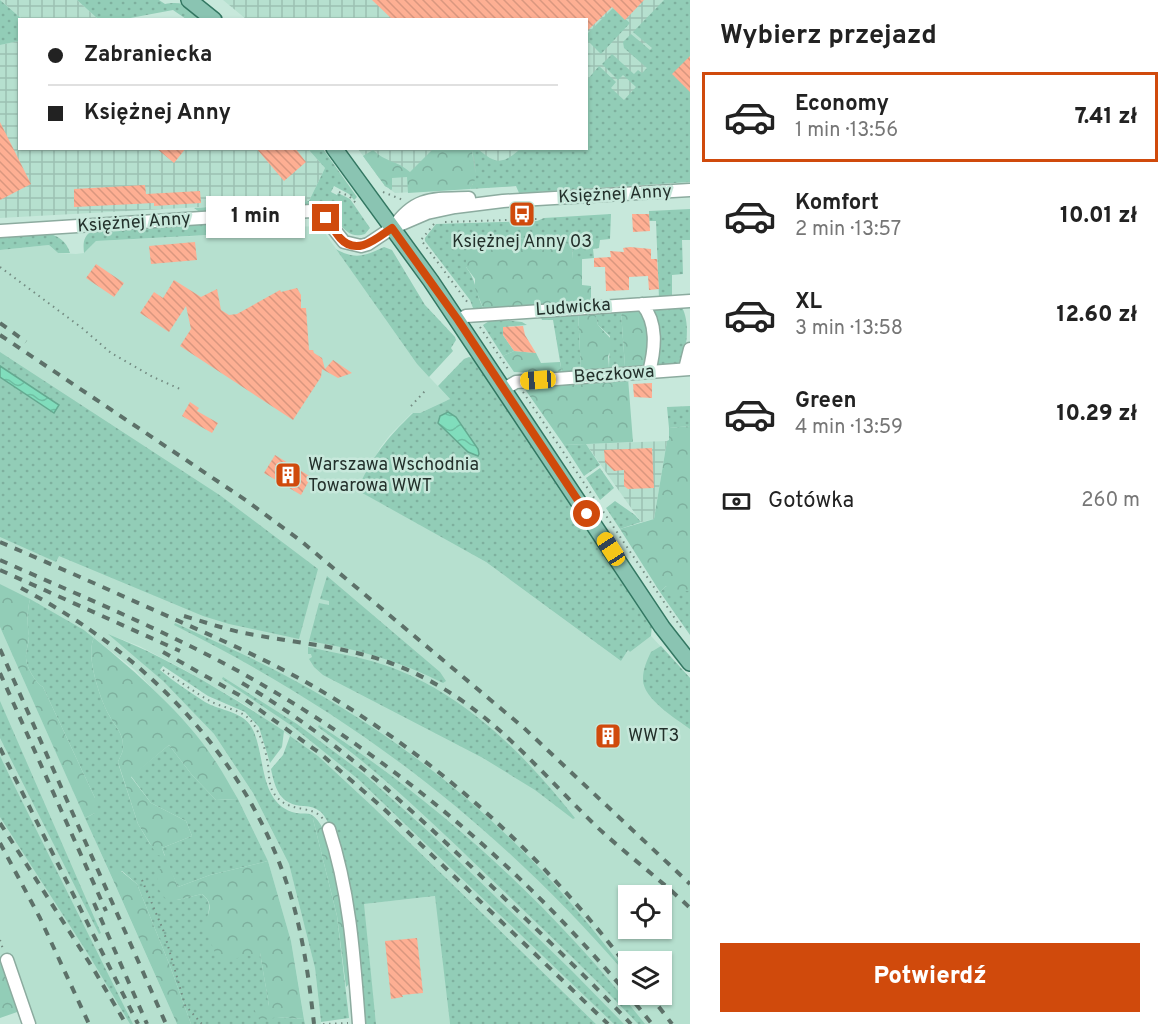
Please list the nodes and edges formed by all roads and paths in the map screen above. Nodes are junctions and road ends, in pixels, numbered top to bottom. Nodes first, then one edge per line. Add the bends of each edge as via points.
1 (189, 0) edge
2 (212, 18) edge
3 (335, 150) edge
4 (376, 188) dead end
5 (690, 190) edge
6 (339, 192) dead end
7 (405, 201) dead end
8 (356, 203) dead end
9 (537, 219) dead end
10 (392, 228) junction
11 (0, 231) edge
12 (0, 267) edge
13 (690, 302) edge
14 (642, 304) junction
15 (473, 315) junction
16 (458, 320) junction
17 (690, 349) edge
18 (688, 369) edge
19 (649, 372) junction
20 (510, 385) junction
21 (180, 390) dead end
22 (425, 391) dead end
23 (411, 406) dead end
24 (684, 632) dead end
25 (690, 663) edge
26 (163, 670) dead end
27 (329, 829) joint
28 (142, 880) dead end
29 (7, 960) dead end
30 (29, 1024) edge
31 (202, 1024) edge
32 (323, 1024) edge
33 (350, 1024) edge
34 (359, 1024) edge

1 - 2 main road
3 - 10 main road
4 - 7 path
5 - 10 street, Księżnej Anny via 423,202 411,206
6 - 8 path
9 - 15 path via 435,222 422,240
10 - 11 street, Księżnej Anny via 362,246 344,242 326,218 311,211
10 - 16 main road
12 - 21 path via 111,353
13 - 14 street, Ludwicka
14 - 15 street, Ludwicka
14 - 19 street via 653,323
15 - 16 street, Ludwicka
15 - 20 path
16 - 20 main road
17 - 18 street
18 - 19 street, Beczkowa
19 - 20 street, Beczkowa
20 - 24 path
20 - 25 main road via 662,627
22 - 23 path
26 - 27 path via 210,702 245,715 261,740 271,789 295,809 321,816
27 - 34 street via 350,918
28 - 31 path via 164,932 185,1005
29 - 30 street
32 - 33 path

